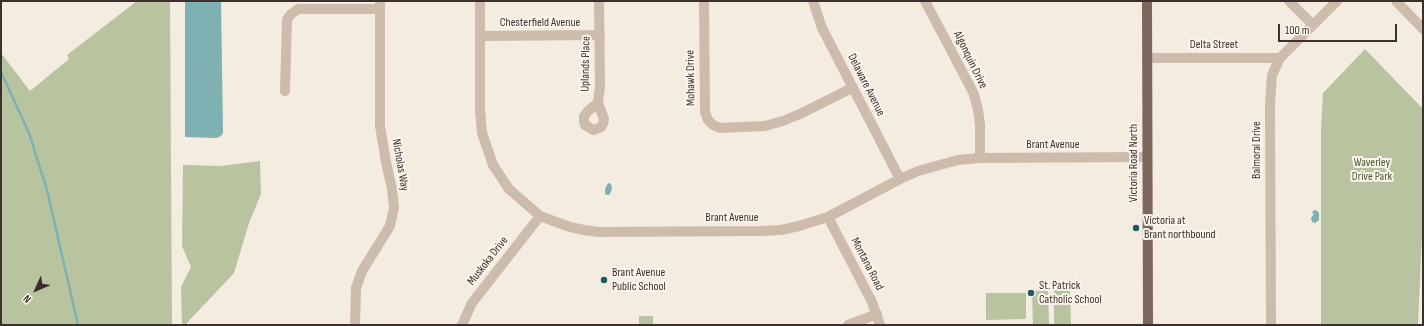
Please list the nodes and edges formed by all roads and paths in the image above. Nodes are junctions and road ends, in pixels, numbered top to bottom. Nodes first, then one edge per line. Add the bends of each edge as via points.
1 (480, 1) edge
2 (599, 1) edge
3 (704, 1) edge
4 (813, 1) edge
5 (926, 1) edge
6 (1146, 1) edge
7 (1289, 1) edge
8 (1337, 1) edge
9 (1396, 1) edge
10 (380, 5) edge
11 (1313, 25) junction
12 (1423, 29) edge
13 (600, 35) junction
14 (480, 36) junction
15 (1147, 58) junction
16 (1280, 58) junction
17 (852, 88) junction
18 (285, 91) dead end
19 (598, 103) dead end
20 (1147, 157) junction
21 (980, 158) junction
22 (900, 179) junction
23 (540, 216) junction
24 (828, 217) junction
25 (877, 314) junction
26 (355, 325) edge
27 (462, 325) edge
28 (848, 325) edge
29 (880, 325) edge
30 (1148, 325) edge
31 (1271, 325) edge

1 - 14 street, Brant Avenue
2 - 13 street, Uplands Place
3 - 17 street, Mohawk Drive via 705,112 713,125 720,128 765,126 800,114
4 - 17 street, Delaware Avenue via 822,28
5 - 21 street, Algonquin Drive via 974,94 980,125
6 - 15 main road, Victoria Road North
7 - 11 street
8 - 11 street, Balmoral Drive
9 - 12 street
10 - 18 street via 298,9 291,14 286,20
10 - 26 street, Nicholas Way via 380,126 394,208 390,226 362,271 356,288
11 - 16 street, Balmoral Drive
13 - 14 street, Chesterfield Avenue
13 - 19 street, Uplands Place
14 - 23 street, Brant Avenue via 482,133 493,165 509,189
15 - 16 street, Delta Street
15 - 20 main road, Victoria Road North
16 - 31 street, Balmoral Drive via 1272,75 1271,92
17 - 22 street, Delaware Avenue
20 - 21 street, Brant Avenue
20 - 30 main road, Victoria Road North
21 - 22 street, Brant Avenue via 958,160
22 - 24 street, Brant Avenue
23 - 24 street, Brant Avenue via 570,227 599,232 761,232 799,226
23 - 27 street, Muskoka Drive via 472,303
24 - 25 street, Montana Road
25 - 28 street
25 - 29 street, Montana Road

